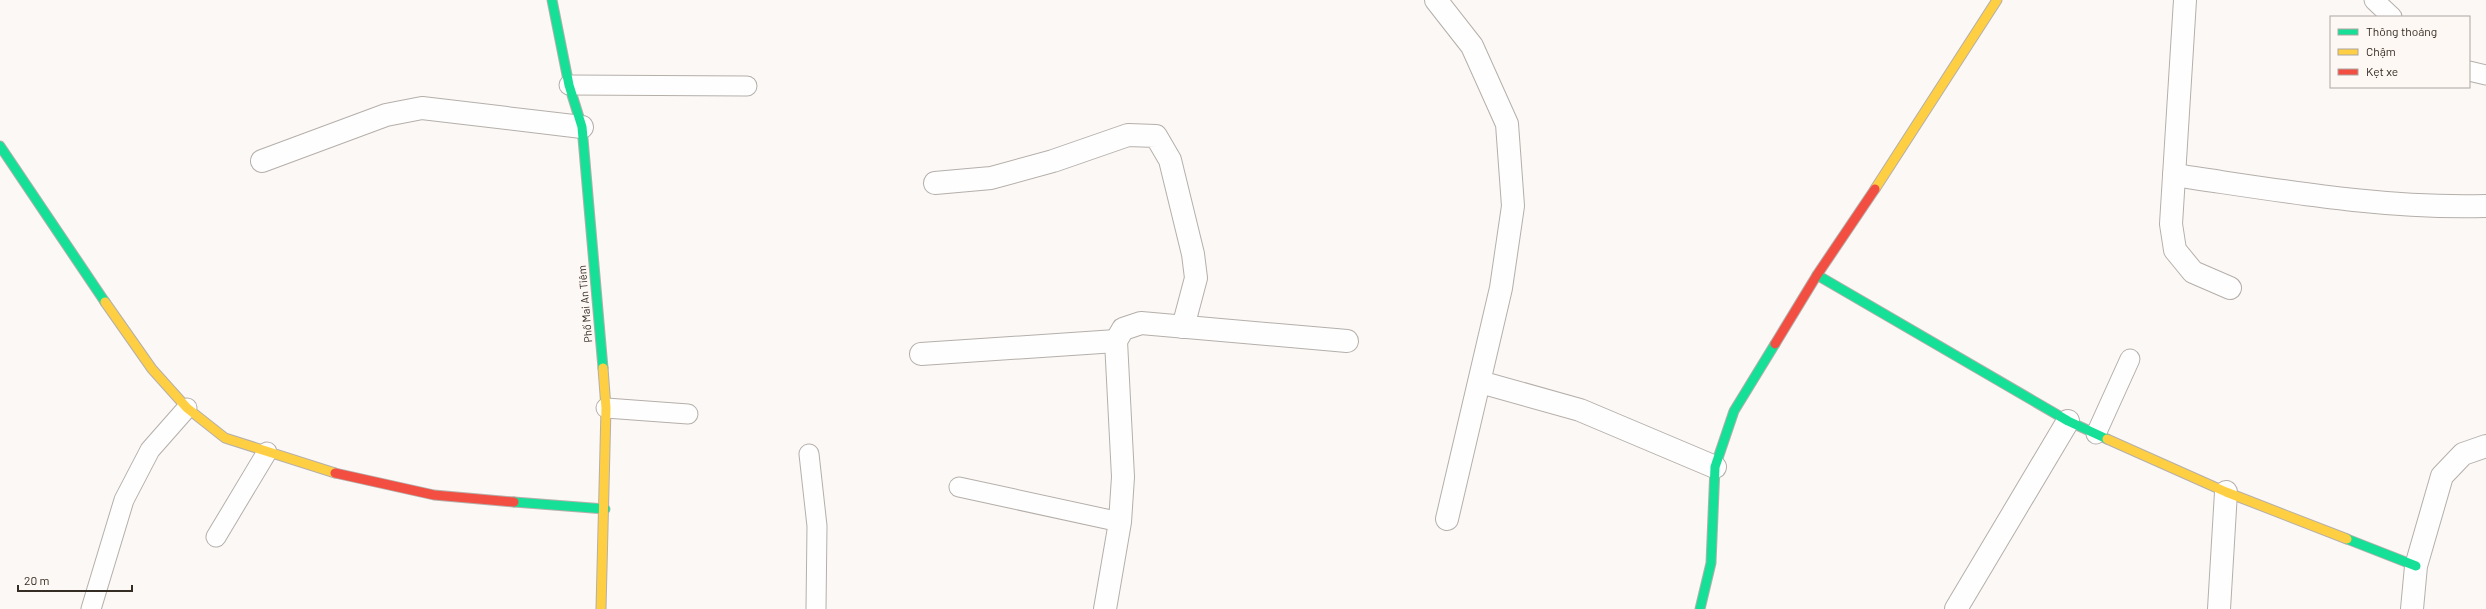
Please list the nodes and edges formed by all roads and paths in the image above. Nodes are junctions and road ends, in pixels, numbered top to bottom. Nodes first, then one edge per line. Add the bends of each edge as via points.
1 (552, 0) edge
2 (1436, 0) edge
3 (1997, 0) edge
4 (2185, 0) edge
5 (2374, 0) edge
6 (2391, 16) edge
7 (2470, 71) edge
8 (2486, 75) edge
9 (569, 85) junction
10 (747, 86) dead end
11 (582, 127) junction
12 (0, 146) edge
13 (262, 161) dead end
14 (2174, 175) junction
15 (935, 183) dead end
16 (2486, 206) edge
17 (1817, 275) junction
18 (2230, 288) dead end
19 (1183, 327) junction
20 (1347, 341) dead end
21 (1116, 342) junction
22 (921, 354) dead end
23 (2130, 359) dead end
24 (1480, 382) junction
25 (187, 408) junction
26 (606, 408) junction
27 (688, 414) dead end
28 (2068, 421) junction
29 (2096, 434) junction
30 (2486, 446) edge
31 (267, 452) junction
32 (809, 454) dead end
33 (1715, 467) junction
34 (959, 487) dead end
35 (2226, 492) junction
36 (605, 509) junction
37 (1447, 519) dead end
38 (1120, 522) junction
39 (216, 537) dead end
40 (2416, 566) junction
41 (92, 609) edge
42 (601, 609) edge
43 (816, 609) edge
44 (1105, 609) edge
45 (1700, 609) edge
46 (1956, 609) edge
47 (2219, 609) edge
48 (2412, 609) edge

1 - 9 street, Phố Mai An Tiêm
2 - 24 street via 1472,46 1507,124 1513,206 1501,288
3 - 17 street via 1900,153
4 - 14 street
5 - 6 lane
7 - 8 lane
9 - 10 lane
9 - 11 street, Phố Mai An Tiêm
11 - 13 street via 422,108 386,115
11 - 26 street, Phố Mai An Tiêm
12 - 25 street via 152,369
14 - 16 street via 2364,202 2446,207
14 - 18 street via 2171,224 2175,250 2193,272
15 - 19 street via 991,178 1053,161 1128,135 1156,136 1170,160 1193,254 1196,278
17 - 28 street
17 - 33 street via 1734,411
19 - 20 street
19 - 21 street via 1141,324 1123,329
21 - 22 street
21 - 38 street via 1123,477
23 - 29 lane
24 - 33 street via 1580,410
24 - 37 street
25 - 31 street via 225,438
25 - 41 lane via 150,450 124,500
26 - 27 lane
26 - 36 street, Phố Mai An Tiêm
28 - 29 street
28 - 46 street
29 - 35 street
30 - 40 street via 2463,454 2442,476
31 - 36 street via 325,471 434,495
31 - 39 lane
32 - 43 lane via 817,526
33 - 45 street via 1711,563
34 - 38 lane
35 - 40 street
35 - 47 street
36 - 42 street, Phố Mai An Tiêm
38 - 44 street
40 - 48 street

